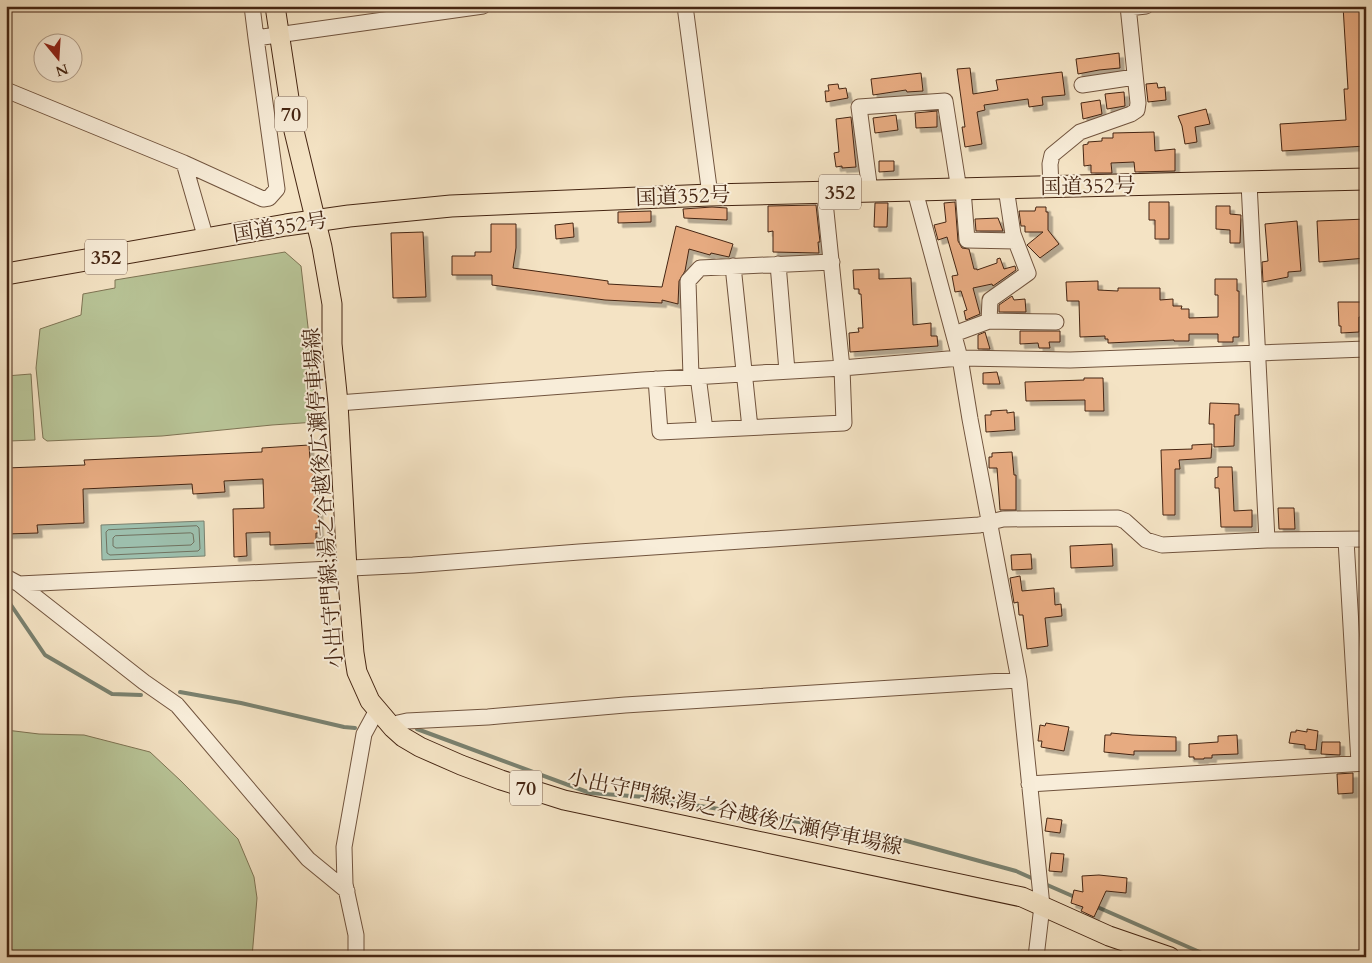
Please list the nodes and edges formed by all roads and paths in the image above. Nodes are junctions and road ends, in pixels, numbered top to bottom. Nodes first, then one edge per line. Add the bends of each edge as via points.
1 (252, 6) edge
2 (275, 6) edge
3 (483, 6) edge
4 (685, 6) edge
5 (1146, 6) edge
6 (1128, 7) edge
7 (278, 35) junction
8 (256, 38) junction
9 (1135, 77) junction
10 (1082, 85) dead end
11 (6, 90) edge
12 (184, 163) junction
13 (1366, 179) edge
14 (1249, 183) junction
15 (1051, 187) junction
16 (1006, 188) junction
17 (961, 190) junction
18 (870, 191) junction
19 (915, 191) junction
20 (824, 192) junction
21 (710, 195) junction
22 (316, 221) junction
23 (206, 239) junction
24 (1016, 241) junction
25 (832, 262) junction
26 (778, 264) junction
27 (732, 266) junction
28 (6, 274) edge
29 (990, 322) junction
30 (1056, 322) dead end
31 (954, 334) junction
32 (1366, 349) edge
33 (1258, 352) junction
34 (960, 358) junction
35 (842, 368) junction
36 (787, 371) junction
37 (745, 374) junction
38 (695, 377) junction
39 (656, 379) junction
40 (338, 402) junction
41 (750, 428) junction
42 (705, 430) junction
43 (990, 523) junction
44 (1366, 539) edge
45 (1267, 540) junction
46 (1346, 540) junction
47 (347, 569) junction
48 (13, 581) edge
49 (1019, 680) junction
50 (1360, 684) edge
51 (377, 710) junction
52 (393, 728) junction
53 (1362, 763) edge
54 (1029, 784) junction
55 (347, 891) junction
56 (1042, 906) junction
57 (356, 957) edge
58 (1036, 957) edge
59 (1170, 957) edge

1 - 8 street
2 - 7 main road, 70
3 - 7 street
4 - 21 street
5 - 6 street
6 - 9 street
7 - 8 street
7 - 22 main road, 70 via 294,131
8 - 12 street via 277,189 270,198 263,199
9 - 10 street
9 - 15 street via 1137,110 1080,132 1052,154
11 - 12 street
12 - 23 street
13 - 14 highway, 国道352号 / 352
14 - 15 highway, 国道352号 / 352
14 - 33 street
15 - 16 highway, 国道352号 / 352
16 - 17 highway, 国道352号 / 352
16 - 24 street
17 - 18 street via 945,100 859,107
17 - 19 highway, 国道352号 / 352
17 - 24 street via 967,240
18 - 19 highway, 国道352号 / 352
18 - 20 highway, 国道352号 / 352
19 - 31 street
20 - 21 highway, 国道352号 / 352
20 - 25 street
21 - 22 highway, 国道352号 / 352 via 451,206
22 - 23 highway, 国道352号 / 352
22 - 40 main road, 小出守門線;湯之谷越後広瀬停車場線 / 70 via 331,297
23 - 28 highway, 国道352号 / 352
24 - 29 street via 1028,273 990,300
25 - 26 street
25 - 35 street
26 - 27 street
26 - 36 street
27 - 37 street
27 - 38 street via 700,268 688,281
29 - 30 street
29 - 31 street
31 - 34 street
32 - 33 street
33 - 34 street via 1070,360
33 - 45 street
34 - 35 street
34 - 43 street
35 - 36 street
35 - 41 street via 844,423
36 - 37 street
37 - 38 street
37 - 41 street
38 - 39 street
38 - 42 street
39 - 40 street
39 - 42 street via 660,432
40 - 47 main road, 小出守門線;湯之谷越後広瀬停車場線 / 70
41 - 42 street
43 - 45 street via 1003,519 1118,518 1146,540 1162,545
43 - 47 street
43 - 49 street
44 - 46 street
45 - 46 street
46 - 50 street
47 - 48 street
47 - 51 main road, 小出守門線;湯之谷越後広瀬停車場線 / 70 via 357,672 364,691
48 - 55 street via 177,705 308,859
49 - 52 street via 407,721
49 - 54 street
50 - 53 street
51 - 52 main road, 小出守門線;湯之谷越後広瀬停車場線 / 70
51 - 55 street via 364,734 352,797 344,847
52 - 56 main road, 小出守門線;湯之谷越後広瀬停車場線 / 70 via 420,747 461,765 564,800 1022,897
53 - 54 street
54 - 56 street
55 - 57 street via 356,935
56 - 58 street
56 - 59 main road, 小出守門線;湯之谷越後広瀬停車場線 / 70 via 1109,936

